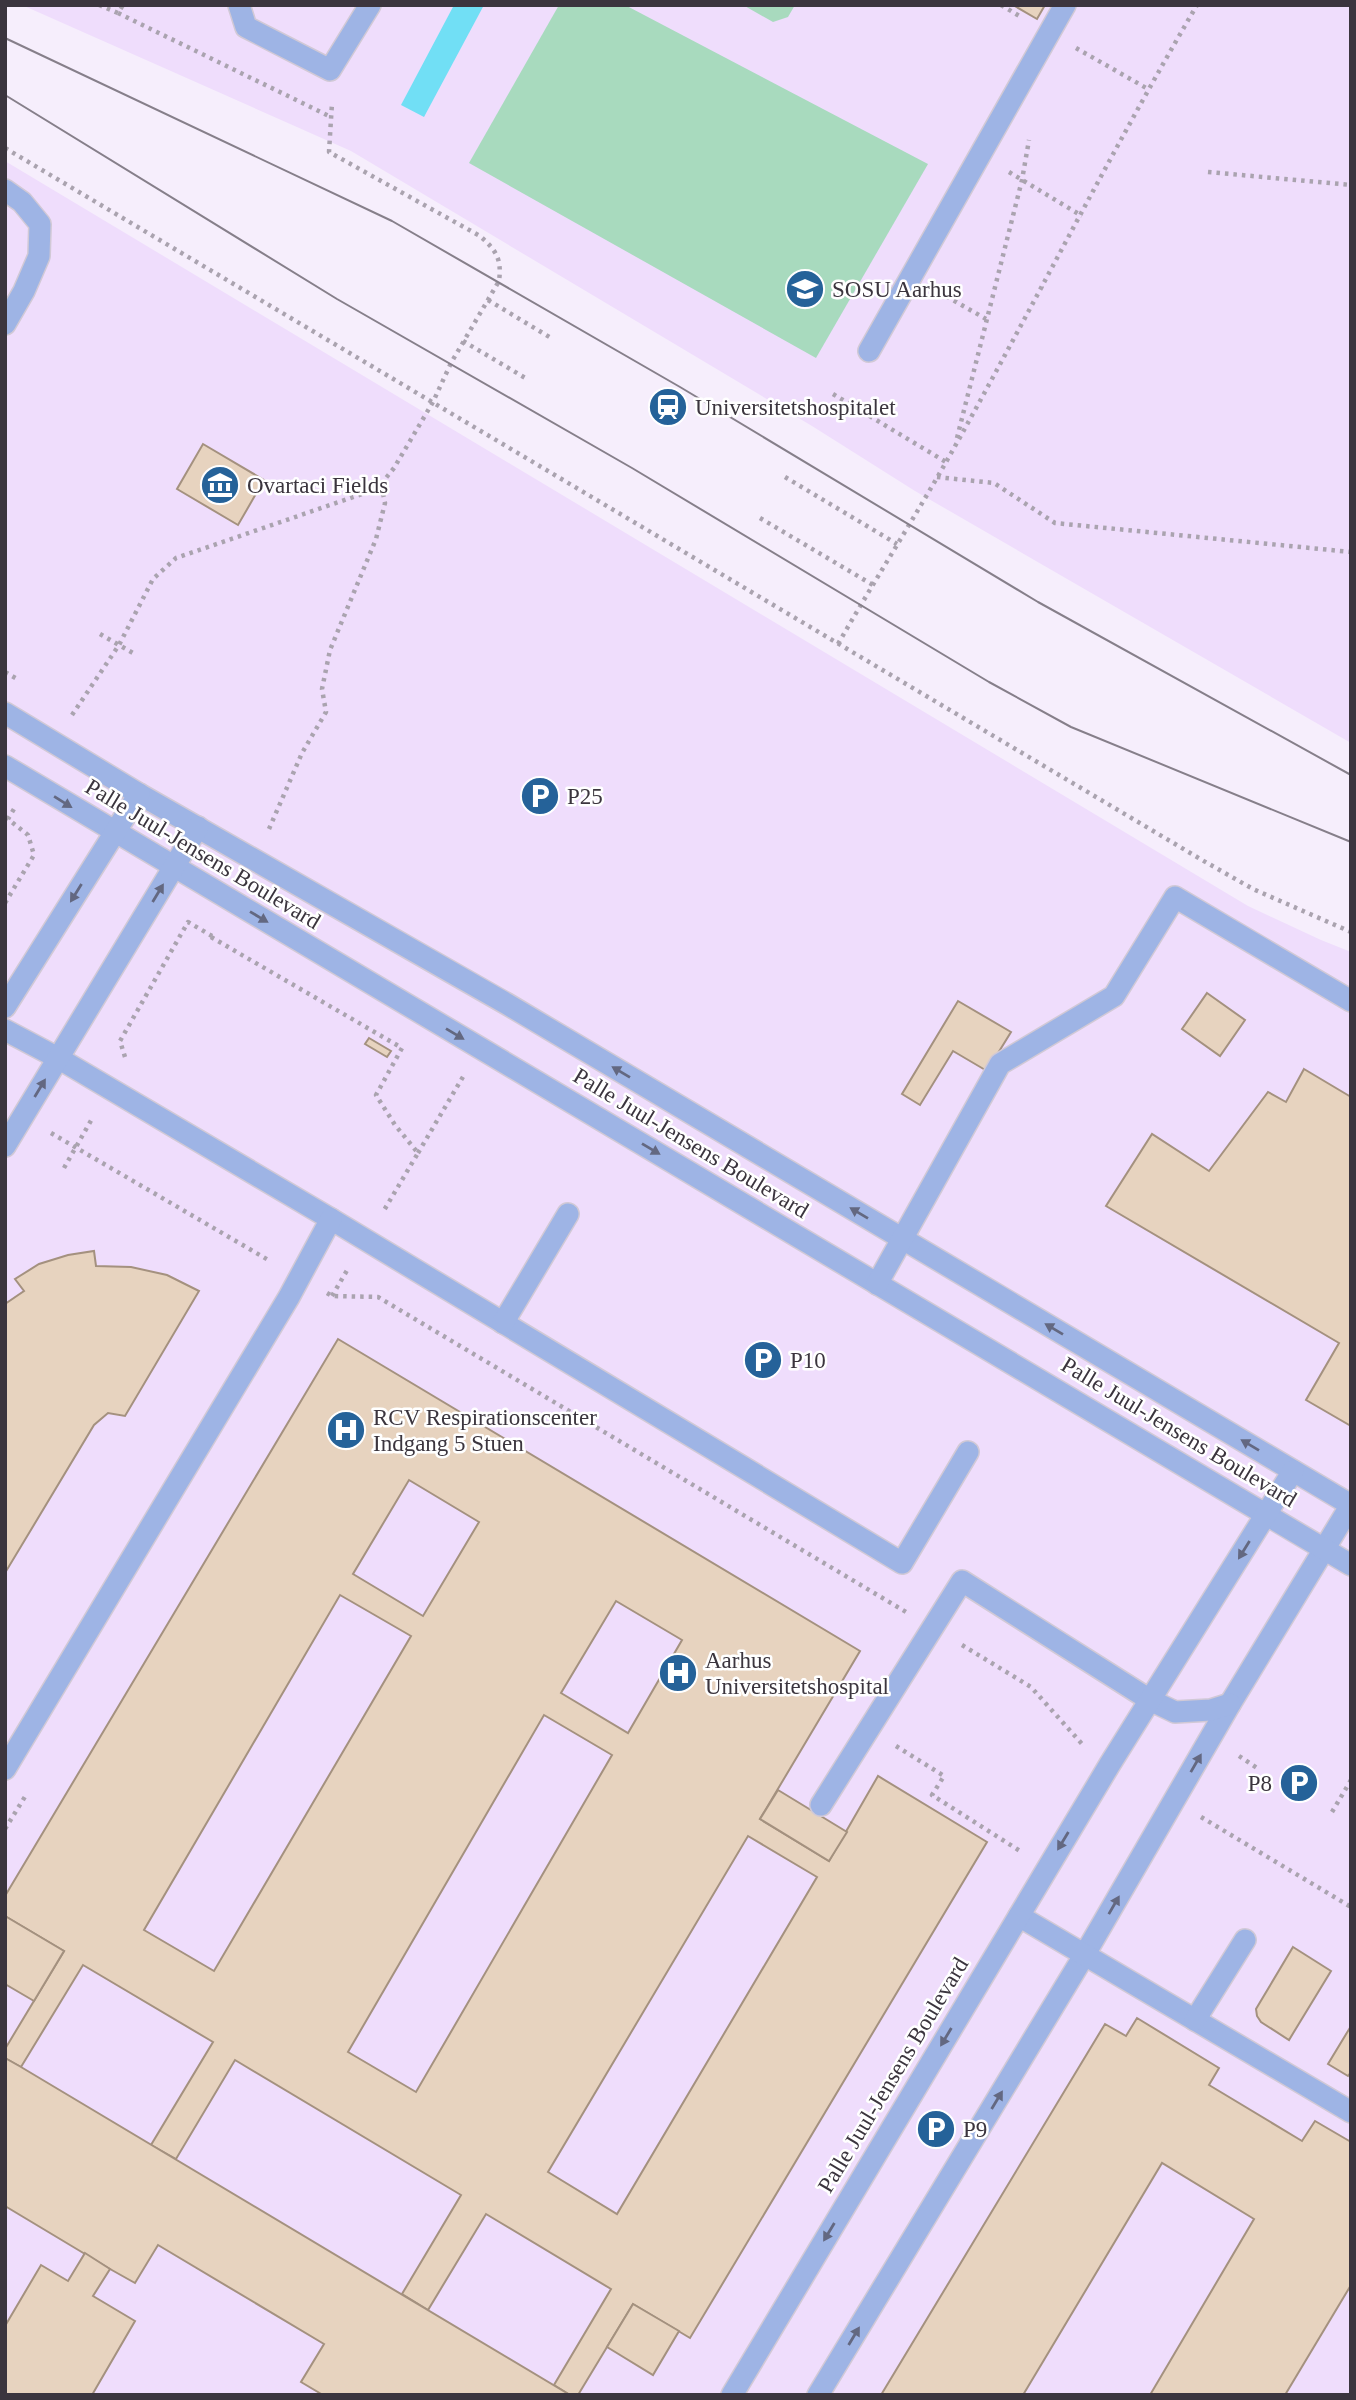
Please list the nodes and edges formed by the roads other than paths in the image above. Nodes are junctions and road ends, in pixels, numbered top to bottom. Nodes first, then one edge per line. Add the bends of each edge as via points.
1 (239, 5) edge
2 (370, 5) edge
3 (1065, 5) edge
4 (5, 190) edge
5 (5, 324) edge
6 (869, 351) dead end
7 (5, 713) edge
8 (5, 766) edge
9 (139, 794) junction
10 (198, 827) junction
11 (114, 832) junction
12 (174, 867) junction
13 (1351, 1001) edge
14 (5, 1007) edge
15 (5, 1030) edge
16 (58, 1058) junction
17 (5, 1146) edge
18 (568, 1214) dead end
19 (331, 1219) junction
20 (903, 1238) junction
21 (877, 1284) junction
22 (503, 1323) junction
23 (968, 1452) dead end
24 (1293, 1471) junction
25 (1351, 1505) edge
26 (1267, 1514) junction
27 (1325, 1549) junction
28 (1351, 1565) edge
29 (1150, 1700) junction
30 (1230, 1704) junction
31 (5, 1769) edge
32 (821, 1805) dead end
33 (1019, 1916) junction
34 (1245, 1940) dead end
35 (1085, 1954) junction
36 (1195, 2020) junction
37 (1351, 2112) edge
38 (732, 2395) edge
39 (818, 2395) edge

1 - 2 street via 246,27 330,70
3 - 6 street
4 - 5 street via 40,224 39,256
7 - 9 street, Palle Juul-Jensens Boulevard
8 -> 11 street, Palle Juul-Jensens Boulevard
9 - 10 street, Palle Juul-Jensens Boulevard
9 - 11 street
10 - 12 street
20 -> 10 street, Palle Juul-Jensens Boulevard
11 - 12 street, Palle Juul-Jensens Boulevard
11 -> 14 street
16 -> 12 street
12 -> 21 street, Palle Juul-Jensens Boulevard
13 - 20 street via 1175,897 1114,996 1000,1064
15 - 16 street
17 -> 16 street
16 - 19 street
18 - 22 street
19 - 22 street
19 - 31 street
20 - 21 street
24 -> 20 street, Palle Juul-Jensens Boulevard
21 - 26 street, Palle Juul-Jensens Boulevard
22 - 23 street via 902,1563
24 - 25 street, Palle Juul-Jensens Boulevard
24 - 26 street, Palle Juul-Jensens Boulevard
25 - 27 street
26 - 27 street, Palle Juul-Jensens Boulevard
26 -> 29 street, Palle Juul-Jensens Boulevard
27 - 28 street, Palle Juul-Jensens Boulevard
27 - 30 street
29 - 30 street via 1175,1712
29 - 32 street via 962,1581
29 -> 33 street, Palle Juul-Jensens Boulevard
35 -> 30 street
33 - 35 street
33 -> 38 street, Palle Juul-Jensens Boulevard
34 - 36 street
35 - 36 street
39 -> 35 street
36 - 37 street

